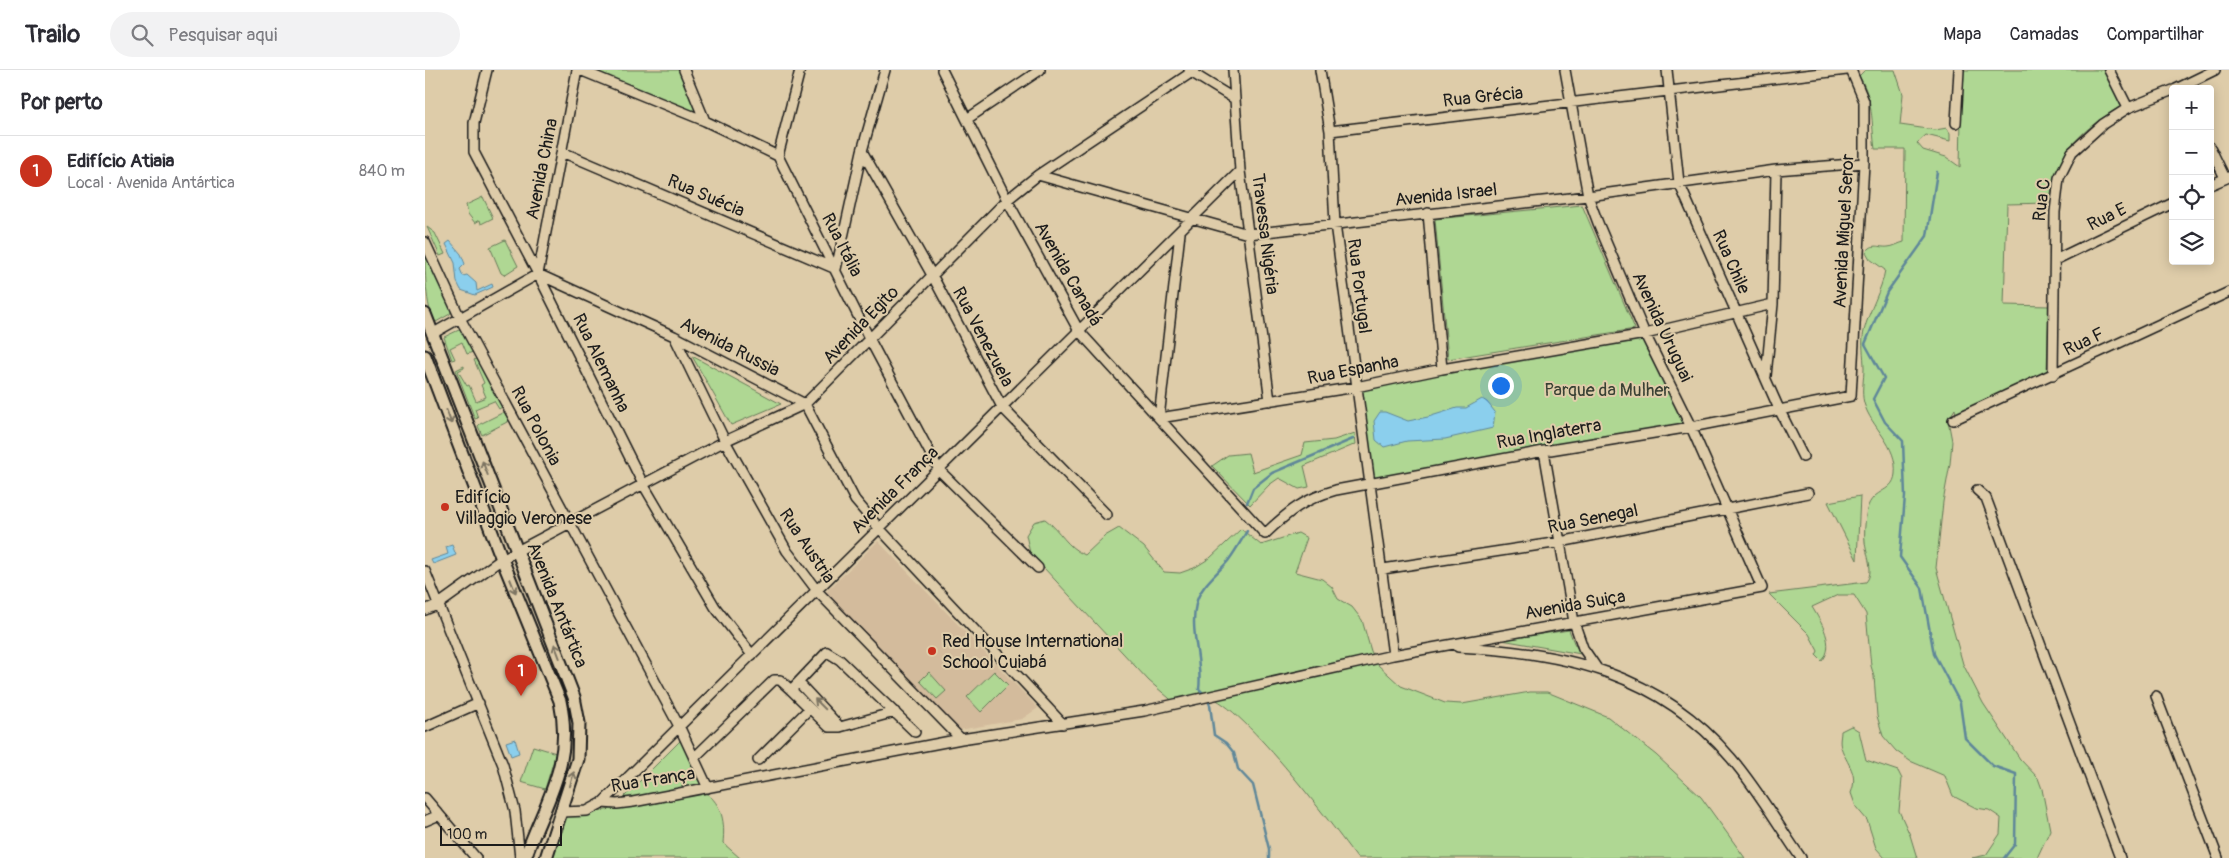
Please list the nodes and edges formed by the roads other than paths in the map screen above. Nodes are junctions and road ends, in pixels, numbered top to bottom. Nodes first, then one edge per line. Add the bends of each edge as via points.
1 (487, 70) edge
2 (579, 70) edge
3 (684, 70) edge
4 (800, 70) edge
5 (885, 70) edge
6 (942, 70) edge
7 (1040, 70) edge
8 (1233, 70) edge
9 (1320, 70) edge
10 (1565, 70) edge
11 (1667, 70) edge
12 (1847, 70) edge
13 (1851, 70) edge
14 (1958, 70) edge
15 (2109, 70) edge
16 (2215, 70) edge
17 (1191, 71) edge
18 (2184, 85) edge
19 (1668, 90) junction
20 (2169, 92) edge
21 (1233, 98) junction
22 (1572, 104) junction
23 (2128, 108) junction
24 (967, 119) junction
25 (705, 121) junction
26 (1956, 123) dead end
27 (1330, 130) junction
28 (862, 151) junction
29 (562, 152) junction
30 (2214, 154) edge
31 (778, 156) junction
32 (1864, 163) junction
33 (1776, 170) junction
34 (1240, 171) junction
35 (1039, 175) junction
36 (2227, 178) edge
37 (1679, 183) junction
38 (2214, 183) edge
39 (1588, 196) junction
40 (1007, 200) junction
41 (2169, 205) edge
42 (1428, 213) junction
43 (1190, 219) junction
44 (1335, 224) junction
45 (1180, 233) junction
46 (1248, 234) junction
47 (425, 242) edge
48 (2055, 260) junction
49 (836, 269) junction
50 (538, 274) junction
51 (932, 274) junction
52 (2229, 292) edge
53 (1773, 304) junction
54 (1735, 312) junction
55 (425, 314) edge
56 (460, 318) junction
57 (1079, 331) junction
58 (433, 334) junction
59 (1645, 334) junction
60 (674, 336) junction
61 (870, 340) junction
62 (425, 356) edge
63 (1442, 369) junction
64 (2053, 374) junction
65 (1766, 378) junction
66 (1356, 387) junction
67 (456, 392) junction
68 (1851, 396) joint
69 (441, 397) junction
70 (1270, 401) junction
71 (805, 404) junction
72 (1002, 407) junction
73 (1779, 409) junction
74 (1159, 418) junction
75 (1953, 420) dead end
76 (1691, 427) junction
77 (725, 441) junction
78 (1545, 451) junction
79 (1803, 456) dead end
80 (939, 470) junction
81 (643, 484) junction
82 (1369, 484) junction
83 (1977, 490) dead end
84 (1808, 493) dead end
85 (1727, 509) junction
86 (1107, 515) dead end
87 (569, 523) junction
88 (879, 528) junction
89 (1265, 534) joint
90 (1559, 542) junction
91 (517, 552) junction
92 (502, 559) junction
93 (1038, 568) dead end
94 (1383, 569) junction
95 (425, 571) edge
96 (1763, 588) joint
97 (818, 592) junction
98 (439, 604) junction
99 (425, 610) edge
100 (1574, 622) junction
101 (1440, 646) junction
102 (752, 655) junction
103 (1393, 655) junction
104 (1596, 667) junction
105 (799, 682) junction
106 (791, 690) junction
107 (2156, 696) dead end
108 (479, 703) junction
109 (809, 709) junction
110 (895, 712) junction
111 (1063, 724) junction
112 (425, 727) edge
113 (840, 727) junction
114 (680, 728) junction
115 (915, 732) dead end
116 (961, 739) junction
117 (694, 758) junction
118 (758, 760) dead end
119 (708, 788) junction
120 (425, 798) edge
121 (602, 803) junction
122 (544, 808) junction
123 (562, 812) junction
124 (439, 815) junction
125 (425, 821) edge
126 (476, 858) edge
127 (520, 858) edge
128 (525, 858) edge
129 (546, 858) edge
130 (1801, 858) edge
131 (2120, 858) edge
132 (2218, 858) edge

1 - 50 street, Rua Alemanha via 474,123 474,152
2 - 25 street
2 - 29 street, Avenida China
3 - 25 street
4 - 31 street
5 - 28 street
6 - 24 street, Avenida Canadá
7 - 24 street
8 - 21 street, Travessa Nigéria
9 - 27 street, Rua Portugal
10 - 22 street, Avenida Uruguai
11 - 19 street, Rua Chile
12 - 19 street, Rua Grécia
13 - 32 street, Avenida Miguel Seror via 1863,101
14 - 26 street
15 - 23 street
16 - 18 street, Rua C
17 - 21 street
17 - 35 street, Avenida Egito
19 - 22 street, Rua Grécia
19 - 37 street, Rua Chile
20 - 23 street, Rua C
21 - 34 street, Travessa Nigéria
22 - 27 street, Rua Grécia
22 - 39 street, Avenida Uruguai
23 - 48 street, Rua C via 2103,124 2072,152 2059,178
24 - 40 street, Avenida Canadá
25 - 31 street
27 - 44 street, Rua Portugal
28 - 49 street
28 - 51 street, Rua Venezuela
29 - 49 street, Rua Suécia
29 - 50 street, Avenida China
30 - 36 street
31 - 49 street, Rua Itália
32 - 33 street, Avenida Israel
32 - 68 street, Avenida Miguel Seror
33 - 37 street, Avenida Israel
33 - 53 street
34 - 43 street, Avenida França
34 - 46 street, Travessa Nigéria
35 - 40 street, Avenida Egito
35 - 43 street, Avenida Israel
36 - 38 street
37 - 39 street, Avenida Israel
37 - 54 street, Rua Chile
39 - 42 street, Avenida Israel
39 - 59 street, Avenida Uruguai
40 - 51 street, Avenida Egito
40 - 57 street, Avenida Canadá
41 - 48 street, Rua E
42 - 44 street, Avenida Israel
42 - 63 street
43 - 45 street, Avenida França
43 - 46 street, Avenida Israel
44 - 46 street, Avenida Israel
44 - 66 street, Rua Portugal
45 - 57 street, Avenida França
45 - 74 street
46 - 70 street, Travessa Nigéria
47 - 56 street, Rua Polonia
48 - 64 street, Rua C
49 - 61 street, Rua Itália
50 - 56 street
50 - 60 street, Avenida Russia
50 - 81 street, Rua Alemanha
51 - 61 street, Avenida Egito
51 - 72 street, Rua Venezuela
52 - 64 street, Rua F
53 - 54 street, Rua Espanha
53 - 65 street
54 - 59 street, Rua Espanha
54 - 65 street, Rua Chile
55 - 58 main road, Avenida Antártica
56 - 58 street
56 - 87 street, Rua Polonia
57 - 72 street, Avenida França
57 - 74 street, Avenida Canadá
58 - 67 main road, Avenida Antártica
59 - 63 street, Rua Espanha
59 - 76 street, Avenida Uruguai
60 - 71 street, Avenida Russia
60 - 77 street, Rua Austria
61 - 71 street, Avenida Egito
61 - 80 street, Rua Itália
62 - 69 main road, Avenida Antártica
63 - 66 street, Rua Espanha
64 - 75 street, Rua F
65 - 73 street, Rua Chile
66 - 70 street, Rua Espanha
66 - 82 street, Rua Portugal
67 - 69 main road
91 -> 67 main road, Avenida Antártica
68 - 73 street, Rua Inglaterra
69 -> 92 main road, Avenida Antártica
70 - 74 street, Rua Espanha
71 - 77 street, Avenida Egito
71 - 88 street via 855,500
72 - 80 street, Avenida França
72 - 86 street, Rua Venezuela
73 - 76 street, Rua Inglaterra
73 - 79 street, Rua Chile
74 - 89 street, Avenida Canadá
76 - 78 street, Rua Inglaterra
76 - 85 street, Avenida Uruguai
77 - 81 street, Avenida Egito
77 - 97 street, Rua Austria via 787,550
78 - 82 street, Rua Inglaterra
78 - 90 street
80 - 88 street, Avenida França
80 - 93 street, Rua Itália
81 - 87 street, Avenida Egito
81 - 102 street, Rua Alemanha via 715,607
82 - 89 street, Rua Inglaterra via 1315,496 1295,507
82 - 94 street, Rua Portugal
83 - 131 street via 1986,498
84 - 85 street, Rua Senegal
85 - 90 street, Rua Senegal
85 - 96 street, Avenida Uruguai
87 - 91 street, Avenida Egito
87 - 114 street, Rua Polonia
88 - 97 street, Avenida França
88 - 111 street
90 - 94 street, Rua Senegal
90 - 100 street
91 - 92 street, Avenida Egito
123 -> 91 main road, Avenida Antártica via 579,750 575,697
92 - 98 street, Avenida Egito
92 -> 122 main road, Avenida Antártica via 560,701 564,721 561,768
94 - 103 street, Rua Portugal
95 - 98 street
96 - 100 street, Avenida Suiça
97 - 102 street, Avenida França
97 - 116 street, Rua Austria
98 - 99 street, Avenida Egito
98 - 108 street
100 - 101 street, Avenida Suiça
100 - 104 street via 1583,648
101 - 103 street, Avenida Suiça
101 - 104 street via 1500,649
102 - 114 street, Avenida França
103 - 111 street, Avenida Suiça via 1144,711
104 - 130 street via 1657,695 1707,732 1742,771
105 - 106 street
105 - 110 street via 827,652
113 -> 105 street
106 - 109 street
106 - 117 street via 780,680 773,680
107 - 132 street
108 - 112 street
108 - 127 street via 503,765 519,837
109 - 113 street via 829,727
109 - 118 street
110 - 113 street
110 - 115 street
111 - 116 street, Rua França
114 - 117 street
114 - 121 street, Avenida França
116 - 119 street, Rua França
117 - 119 street
119 - 121 street, Rua França via 617,804
120 - 124 street
121 - 123 street, Avenida França via 587,811
122 - 123 main road
122 - 128 main road, Avenida Antártica
123 - 129 main road, Avenida Antártica
124 - 125 street
124 - 126 street

